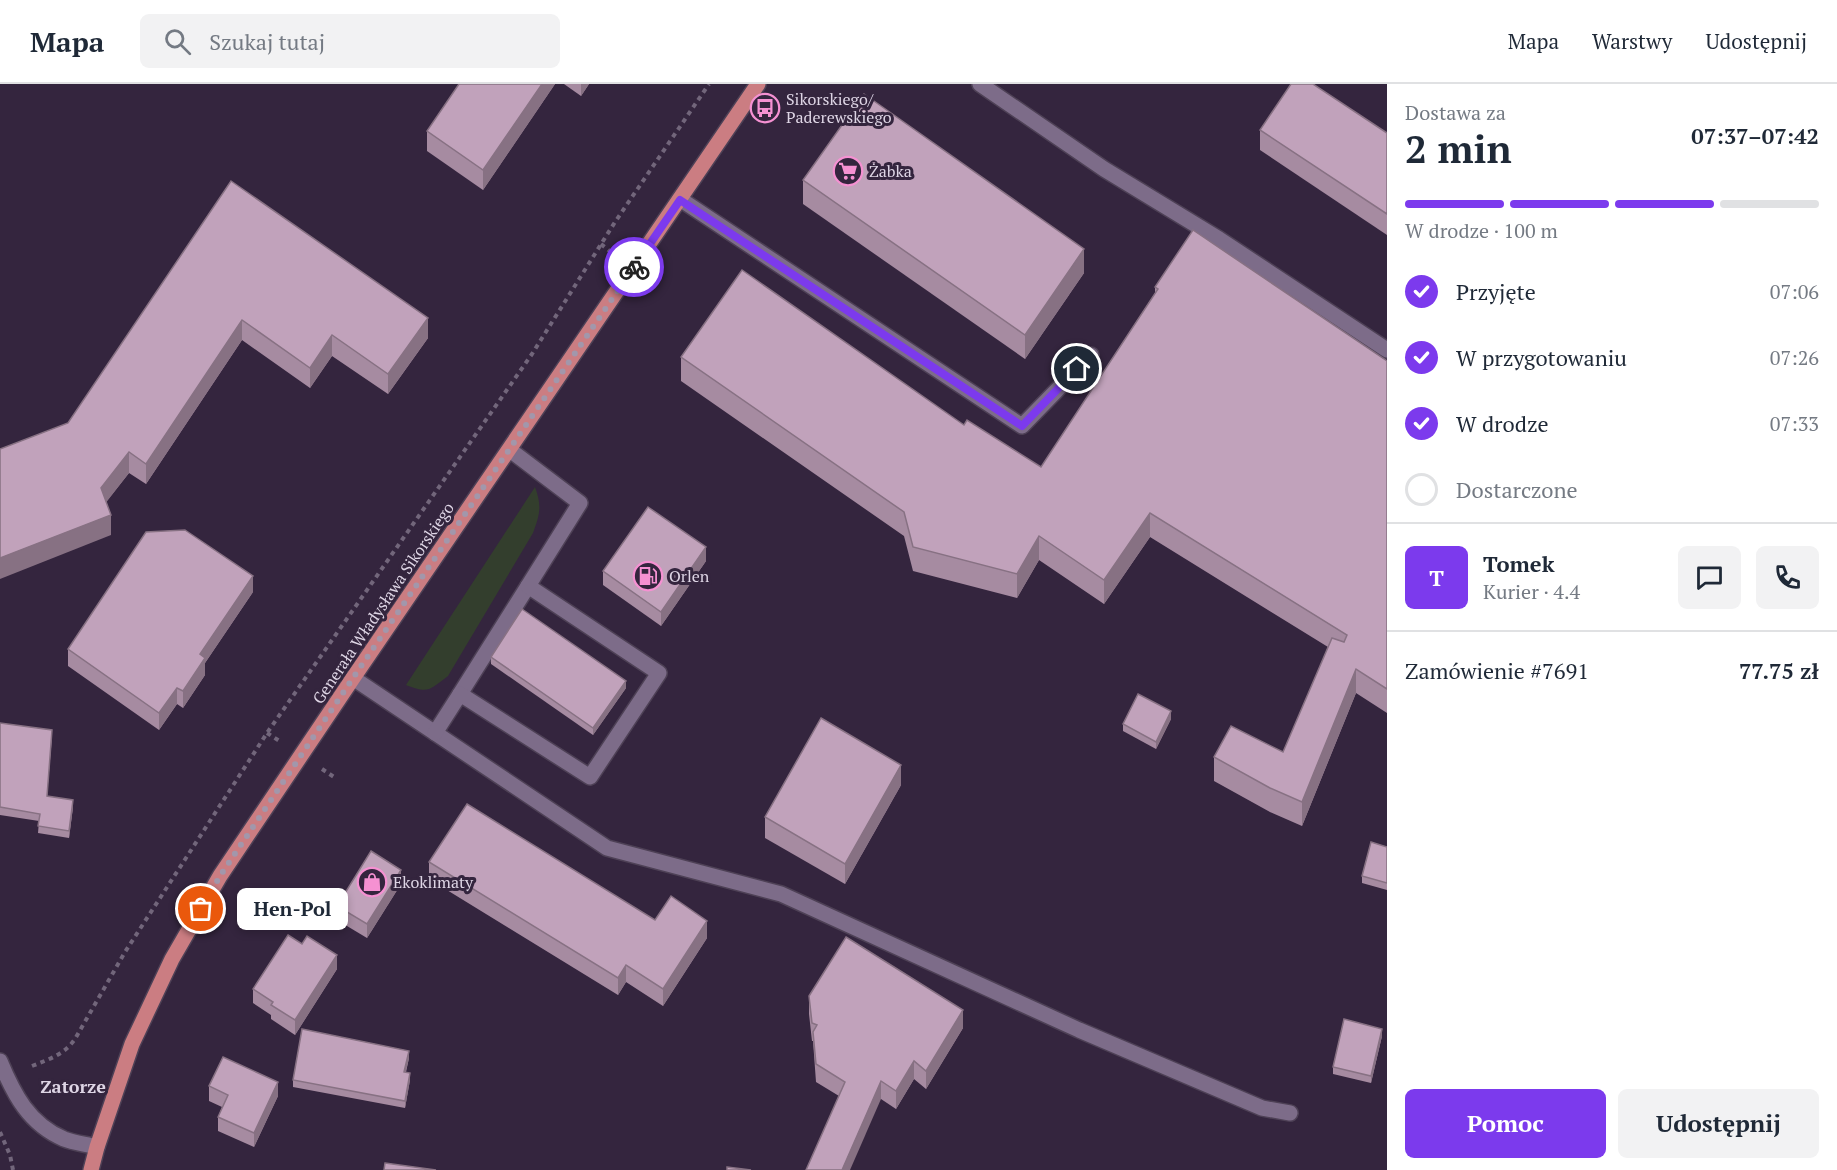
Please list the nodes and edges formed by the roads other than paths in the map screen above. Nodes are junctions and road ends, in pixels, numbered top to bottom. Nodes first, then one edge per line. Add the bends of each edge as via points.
1 (758, 84) edge
2 (980, 84) edge
3 (680, 200) junction
4 (1387, 350) edge
5 (1091, 355) dead end
6 (510, 450) junction
7 (528, 586) junction
8 (353, 678) junction
9 (460, 694) junction
10 (435, 733) junction
11 (3, 1068) edge
12 (1290, 1113) dead end
13 (97, 1147) junction
14 (91, 1170) edge

1 - 3 main road, Generała Władysława Sikorskiego
2 - 4 street via 1104,169
3 - 5 street via 1022,426
3 - 6 main road, Generała Władysława Sikorskiego
6 - 7 street via 580,503
6 - 8 main road, Generała Władysława Sikorskiego
7 - 9 street
7 - 9 street via 659,673 590,777
8 - 10 street
8 - 13 main road, Generała Władysława Sikorskiego via 220,876 172,959 132,1044
9 - 10 street
10 - 12 street via 607,848 781,894 1079,1030 1262,1108
11 - 13 street via 16,1097 33,1120 64,1138
13 - 14 main road, Generała Władysława Sikorskiego

